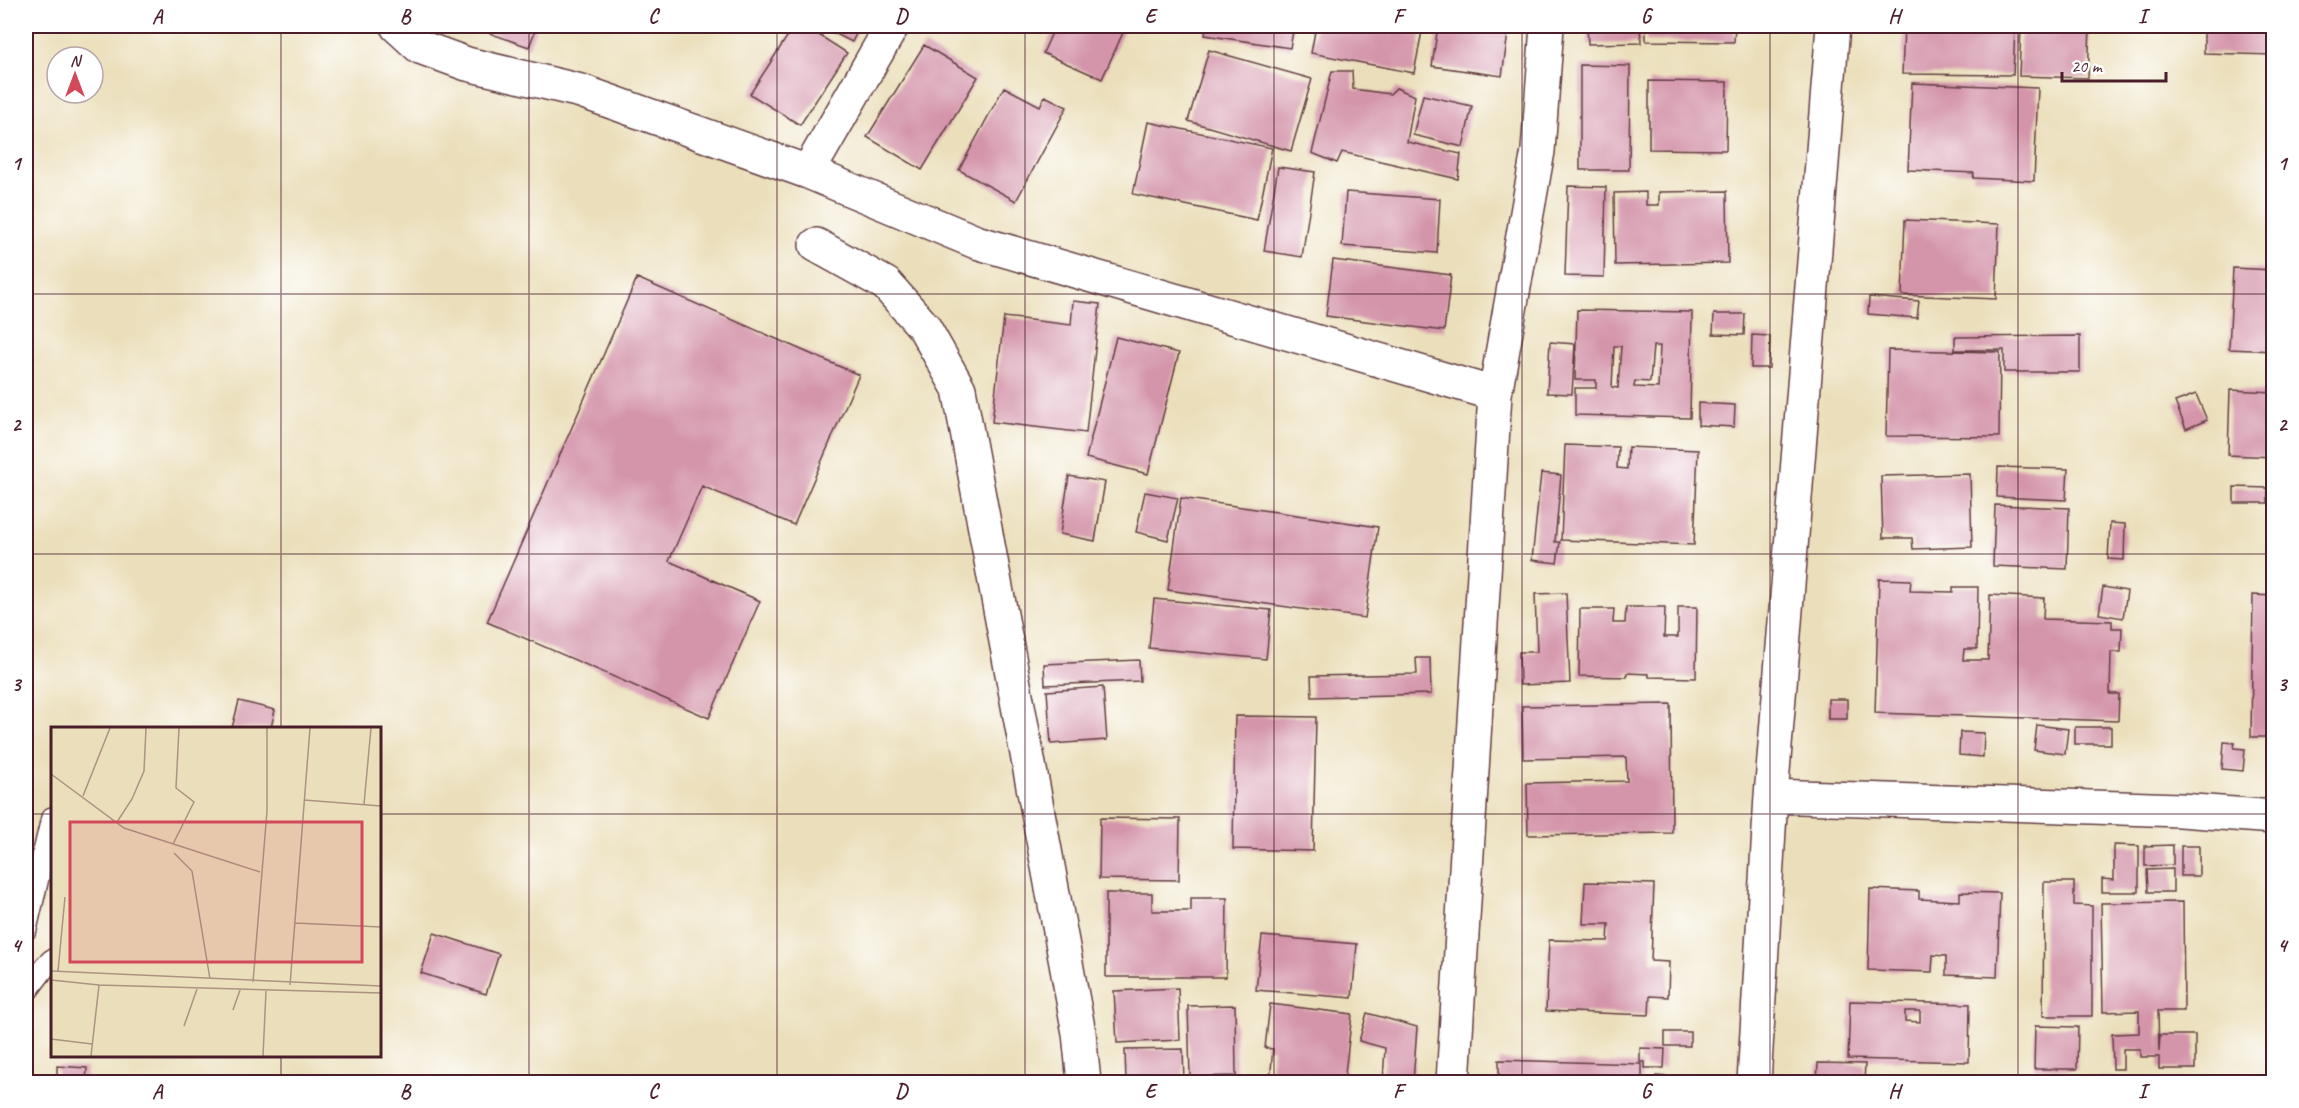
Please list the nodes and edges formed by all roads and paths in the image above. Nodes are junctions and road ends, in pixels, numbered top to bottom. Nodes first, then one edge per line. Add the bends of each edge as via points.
1 (397, 26) edge
2 (892, 26) edge
3 (1547, 26) edge
4 (1833, 26) edge
5 (808, 172) junction
6 (816, 245) dead end
7 (1495, 394) junction
8 (1771, 796) junction
9 (2274, 817) edge
10 (51, 822) edge
11 (26, 928) edge
12 (51, 961) edge
13 (26, 992) edge
14 (1084, 1083) edge
15 (1453, 1083) edge
16 (1754, 1083) edge

1 - 5 street via 420,48 581,91
2 - 5 street
3 - 7 street via 1538,151
4 - 8 street
5 - 7 street via 976,242
6 - 14 street via 886,284 924,327 959,389 1079,1033
7 - 15 street
8 - 9 street via 2180,810
8 - 16 street
10 - 11 lane
12 - 13 lane

